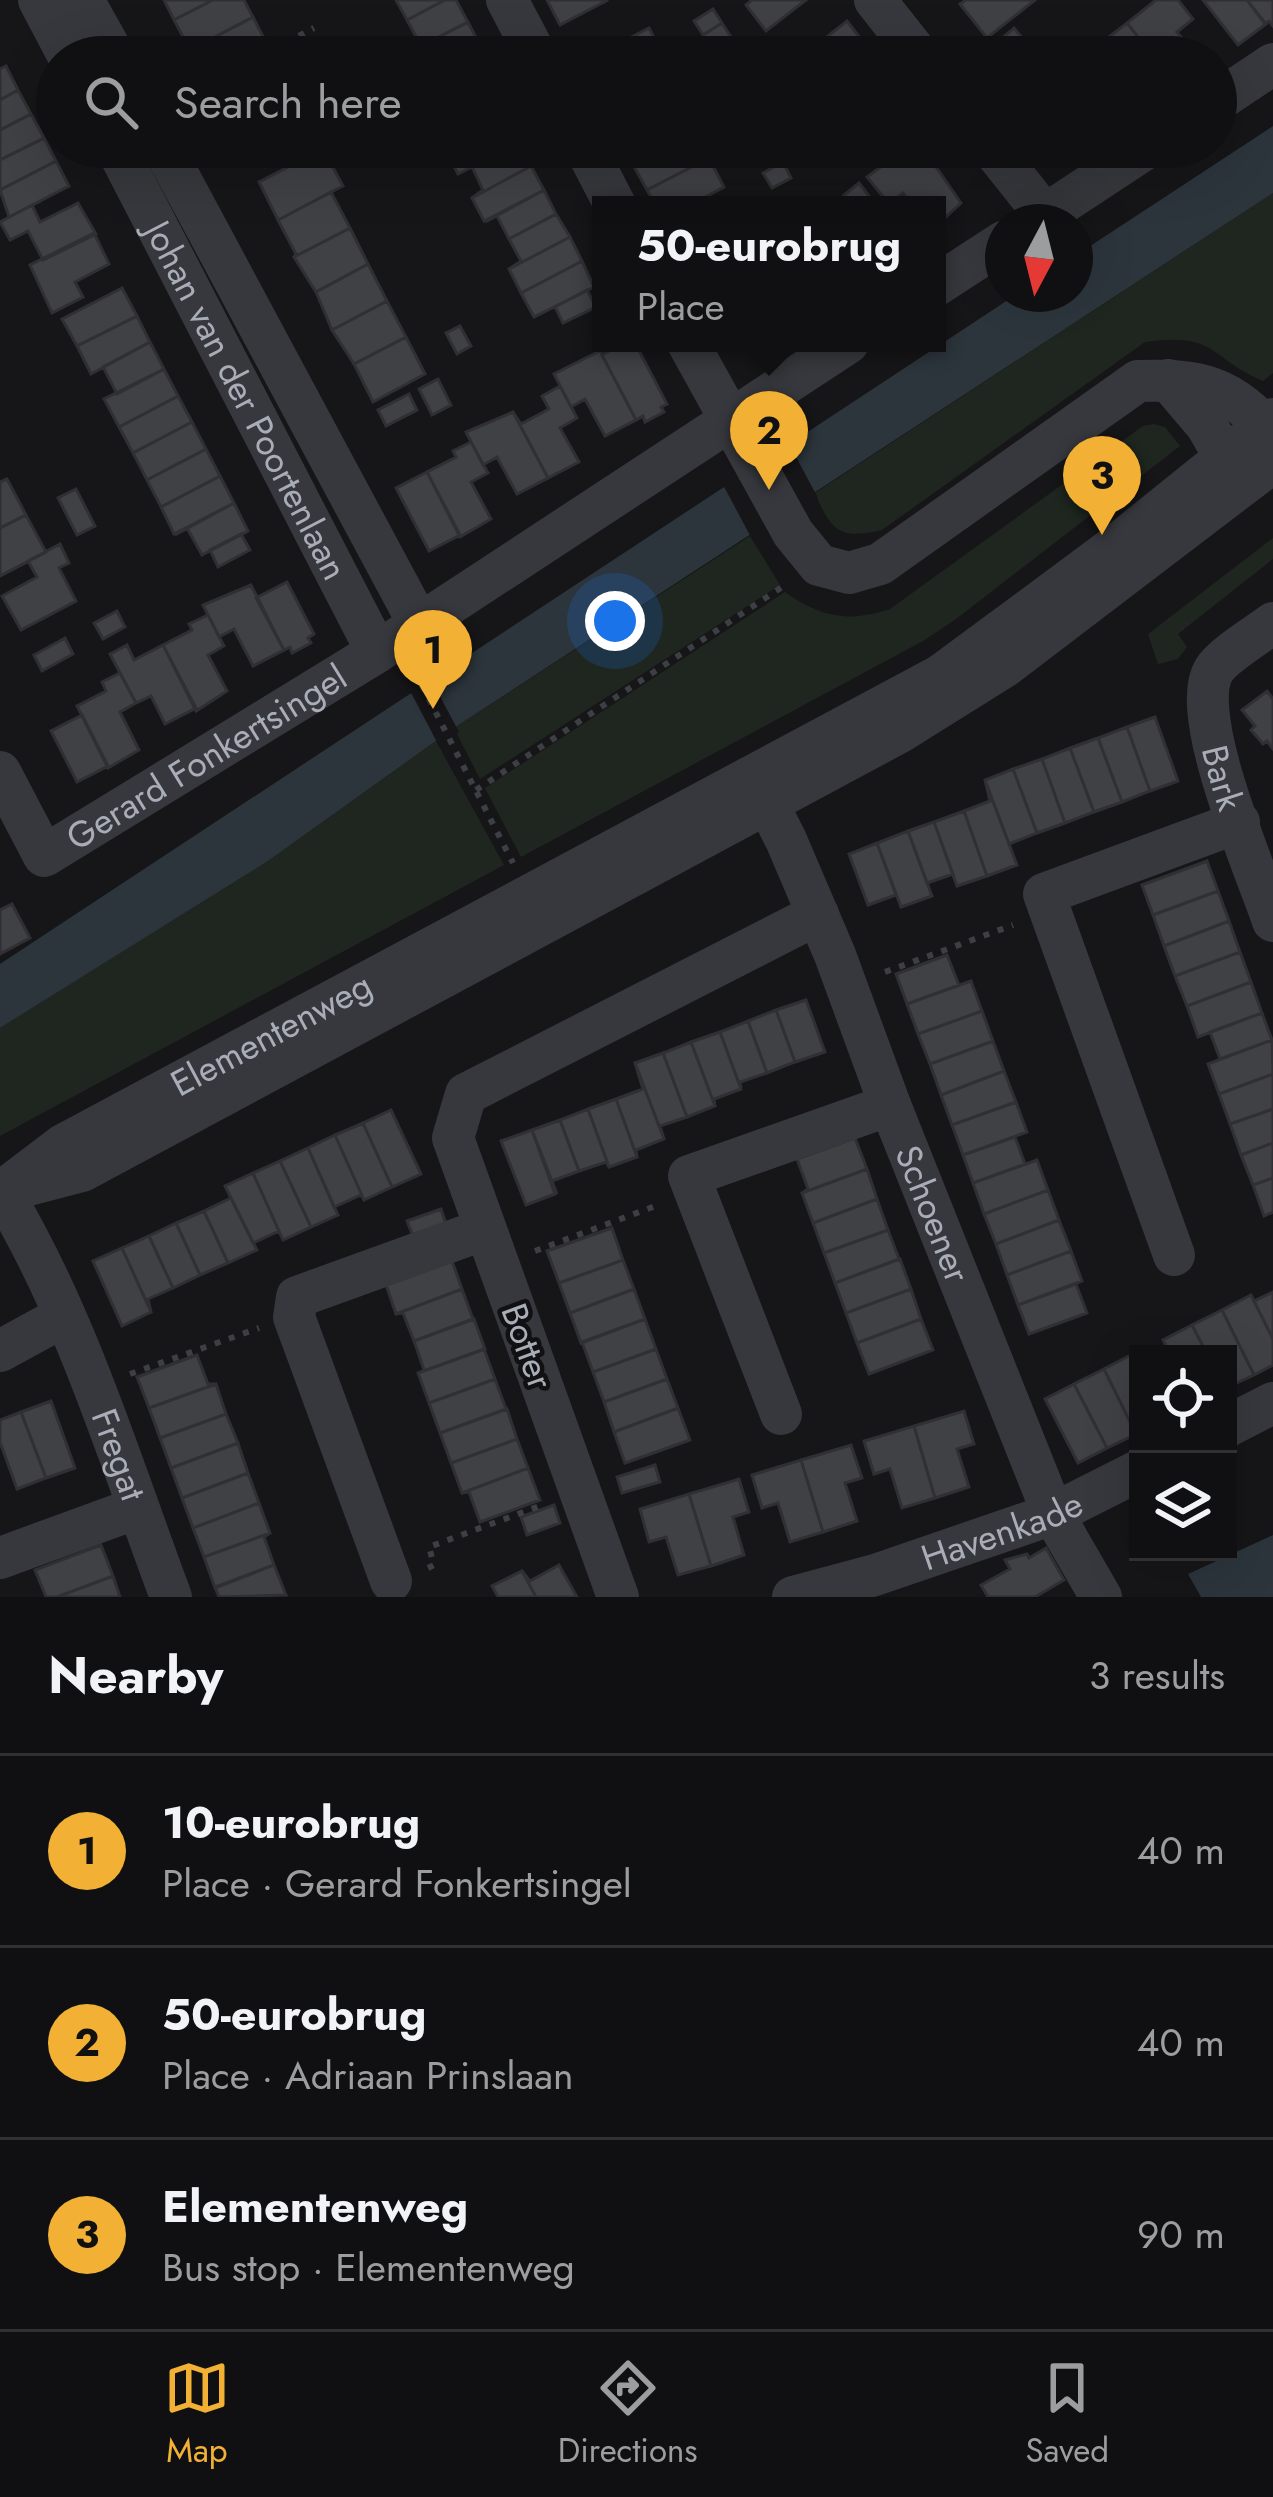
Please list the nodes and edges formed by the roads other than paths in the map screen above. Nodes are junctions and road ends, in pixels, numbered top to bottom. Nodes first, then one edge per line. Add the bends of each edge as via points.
1 (39, 0) edge
2 (83, 0) edge
3 (507, 0) edge
4 (875, 0) edge
5 (58, 36) edge
6 (103, 36) edge
7 (526, 36) edge
8 (903, 36) edge
9 (1273, 64) edge
10 (1237, 88) edge
11 (128, 168) edge
12 (173, 168) edge
13 (596, 168) edge
14 (1006, 168) edge
15 (1116, 168) edge
16 (610, 196) edge
17 (1031, 204) edge
18 (1061, 204) edge
19 (985, 254) edge
20 (946, 279) edge
21 (693, 352) edge
22 (837, 352) edge
23 (737, 433) junction
24 (1258, 447) edge
25 (1273, 623) edge
26 (402, 646) junction
27 (0, 772) edge
28 (760, 788) junction
29 (1239, 822) junction
30 (818, 914) junction
31 (1273, 921) edge
32 (890, 1105) junction
33 (1, 1193) edge
34 (492, 1248) junction
35 (1174, 1255) dead end
36 (64, 1316) junction
37 (0, 1351) edge
38 (1273, 1403) edge
39 (782, 1414) dead end
40 (1237, 1421) edge
41 (1129, 1476) edge
42 (137, 1508) junction
43 (1053, 1514) junction
44 (0, 1558) edge
45 (402, 1579) road end
46 (881, 1586) edge
47 (171, 1597) edge
48 (618, 1597) edge
49 (793, 1597) edge
50 (1101, 1597) edge

1 - 5 street
2 - 6 street
3 - 7 street
4 - 8 street
9 - 10 street
11 - 26 street, Johan van der Poortenlaan
12 - 26 street, Johan van der Poortenlaan
13 - 16 street
14 - 17 street
15 - 18 street
19 - 20 street
21 - 23 street
22 - 23 street, Gerard Fonkertsingel
23 - 24 street via 819,565 849,573 880,564 1138,382 1168,380
23 - 26 street, Gerard Fonkertsingel
24 - 28 street, Elementenweg via 956,699
25 - 29 street, Bark via 1214,668 1205,700
26 - 27 street, Gerard Fonkertsingel via 44,856
28 - 30 street, Schoener
28 - 33 street, Elementenweg via 82,1171
29 - 31 street, Bark
29 - 35 street via 1044,894
30 - 32 street, Schoener
30 - 34 street, Botter via 466,1094 452,1138
32 - 39 street via 689,1176
32 - 43 street, Schoener
33 - 36 street, Fregat
34 - 45 street via 297,1297 294,1317
34 - 48 street, Botter
36 - 37 street
36 - 42 street, Fregat
38 - 40 street
41 - 43 street, Havenkade
42 - 44 street
42 - 47 street, Fregat
43 - 46 street, Havenkade
43 - 50 street, Schoener
46 - 49 street, Havenkade

